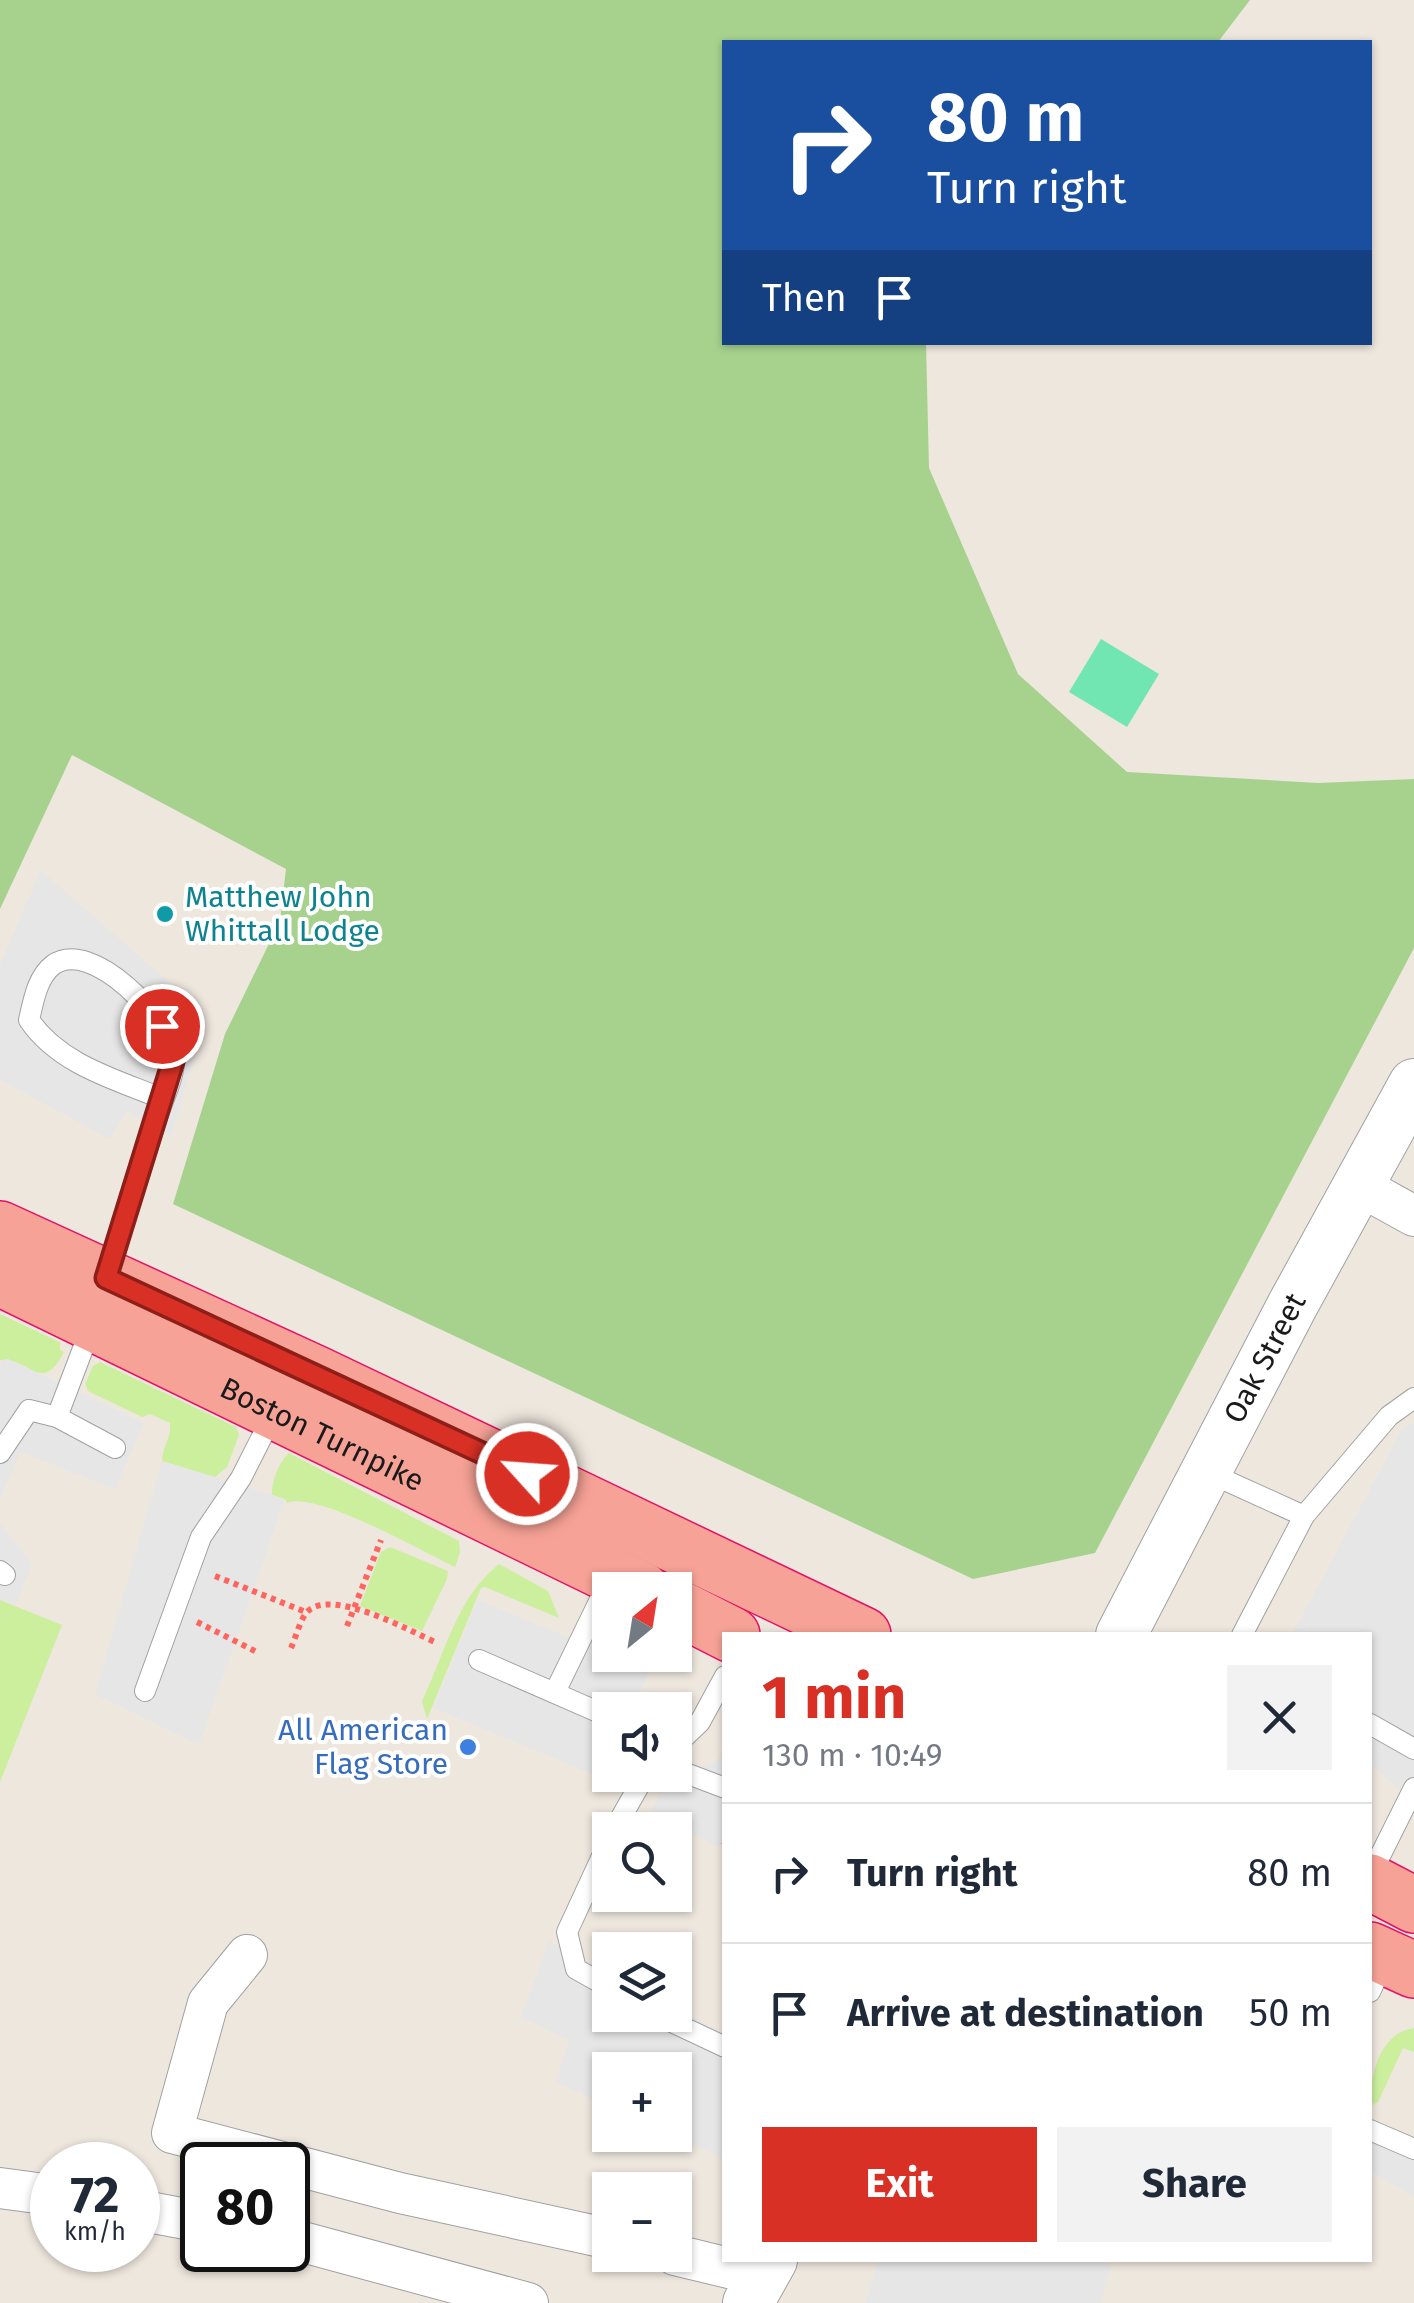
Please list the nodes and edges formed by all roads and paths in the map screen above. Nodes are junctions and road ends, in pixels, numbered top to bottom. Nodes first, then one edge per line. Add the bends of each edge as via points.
1 (1414, 1084) edge
2 (163, 1099) junction
3 (1358, 1186) junction
4 (1414, 1216) edge
5 (0, 1229) edge
6 (0, 1278) edge
7 (99, 1300) junction
8 (1414, 1398) edge
9 (275, 1411) junction
10 (57, 1417) junction
11 (115, 1448) dead end
12 (0, 1452) edge
13 (1207, 1472) junction
14 (1304, 1516) junction
15 (380, 1540) dead end
16 (190, 1566) junction
17 (606, 1572) edge
18 (356, 1606) junction
19 (174, 1610) junction
20 (306, 1612) junction
21 (692, 1615) edge
22 (347, 1626) dead end
23 (726, 1632) edge
24 (857, 1632) edge
25 (1123, 1632) edge
26 (1244, 1632) edge
27 (592, 1635) edge
28 (436, 1642) dead end
29 (291, 1648) dead end
30 (259, 1653) dead end
31 (479, 1660) dead end
32 (722, 1682) edge
33 (145, 1692) dead end
34 (554, 1692) junction
35 (592, 1710) edge
36 (1372, 1725) edge
37 (692, 1730) edge
38 (1414, 1748) edge
39 (692, 1775) edge
40 (722, 1787) edge
41 (1414, 1788) edge
42 (1372, 1875) edge
43 (592, 1878) edge
44 (1372, 1880) edge
45 (1414, 1905) edge
46 (247, 1955) dead end
47 (592, 1977) edge
48 (692, 2031) edge
49 (722, 2046) edge
50 (1372, 2131) edge
51 (1414, 2149) edge
52 (0, 2188) edge
53 (30, 2192) edge
54 (592, 2235) edge
55 (310, 2244) edge
56 (692, 2260) edge
57 (760, 2280) edge
58 (528, 2303) edge

1 - 3 street, Oak Street
2 - 2 lane via 174,1058 162,1026 112,972 74,959 54,965 37,988 29,1020 42,1040 78,1064
2 - 7 lane
3 - 4 street
3 - 13 street, Oak Street
5 - 7 highway, Boston Turnpike
6 - 7 highway, Boston Turnpike
7 - 9 highway, Boston Turnpike
7 - 10 lane
7 - 24 highway, Boston Turnpike via 366,1397
8 - 14 lane via 1390,1416
9 - 16 lane via 241,1478 200,1537
9 - 17 highway, Boston Turnpike
10 - 11 lane
10 - 12 lane via 29,1410
13 - 14 lane
13 - 25 street, Oak Street
14 - 26 lane
15 - 18 path
16 - 19 lane
16 - 20 path
18 - 20 path
18 - 22 path
18 - 28 path
19 - 30 path
19 - 33 lane
20 - 29 path
21 - 23 highway
27 - 34 lane
31 - 34 lane
32 - 37 lane
34 - 35 lane
36 - 38 lane
39 - 40 lane
41 - 42 lane
43 - 47 lane via 567,1932 576,1968
44 - 45 highway
46 - 54 street via 208,2003 172,2133
48 - 49 lane
50 - 51 lane
52 - 53 street
55 - 58 street
56 - 57 street

